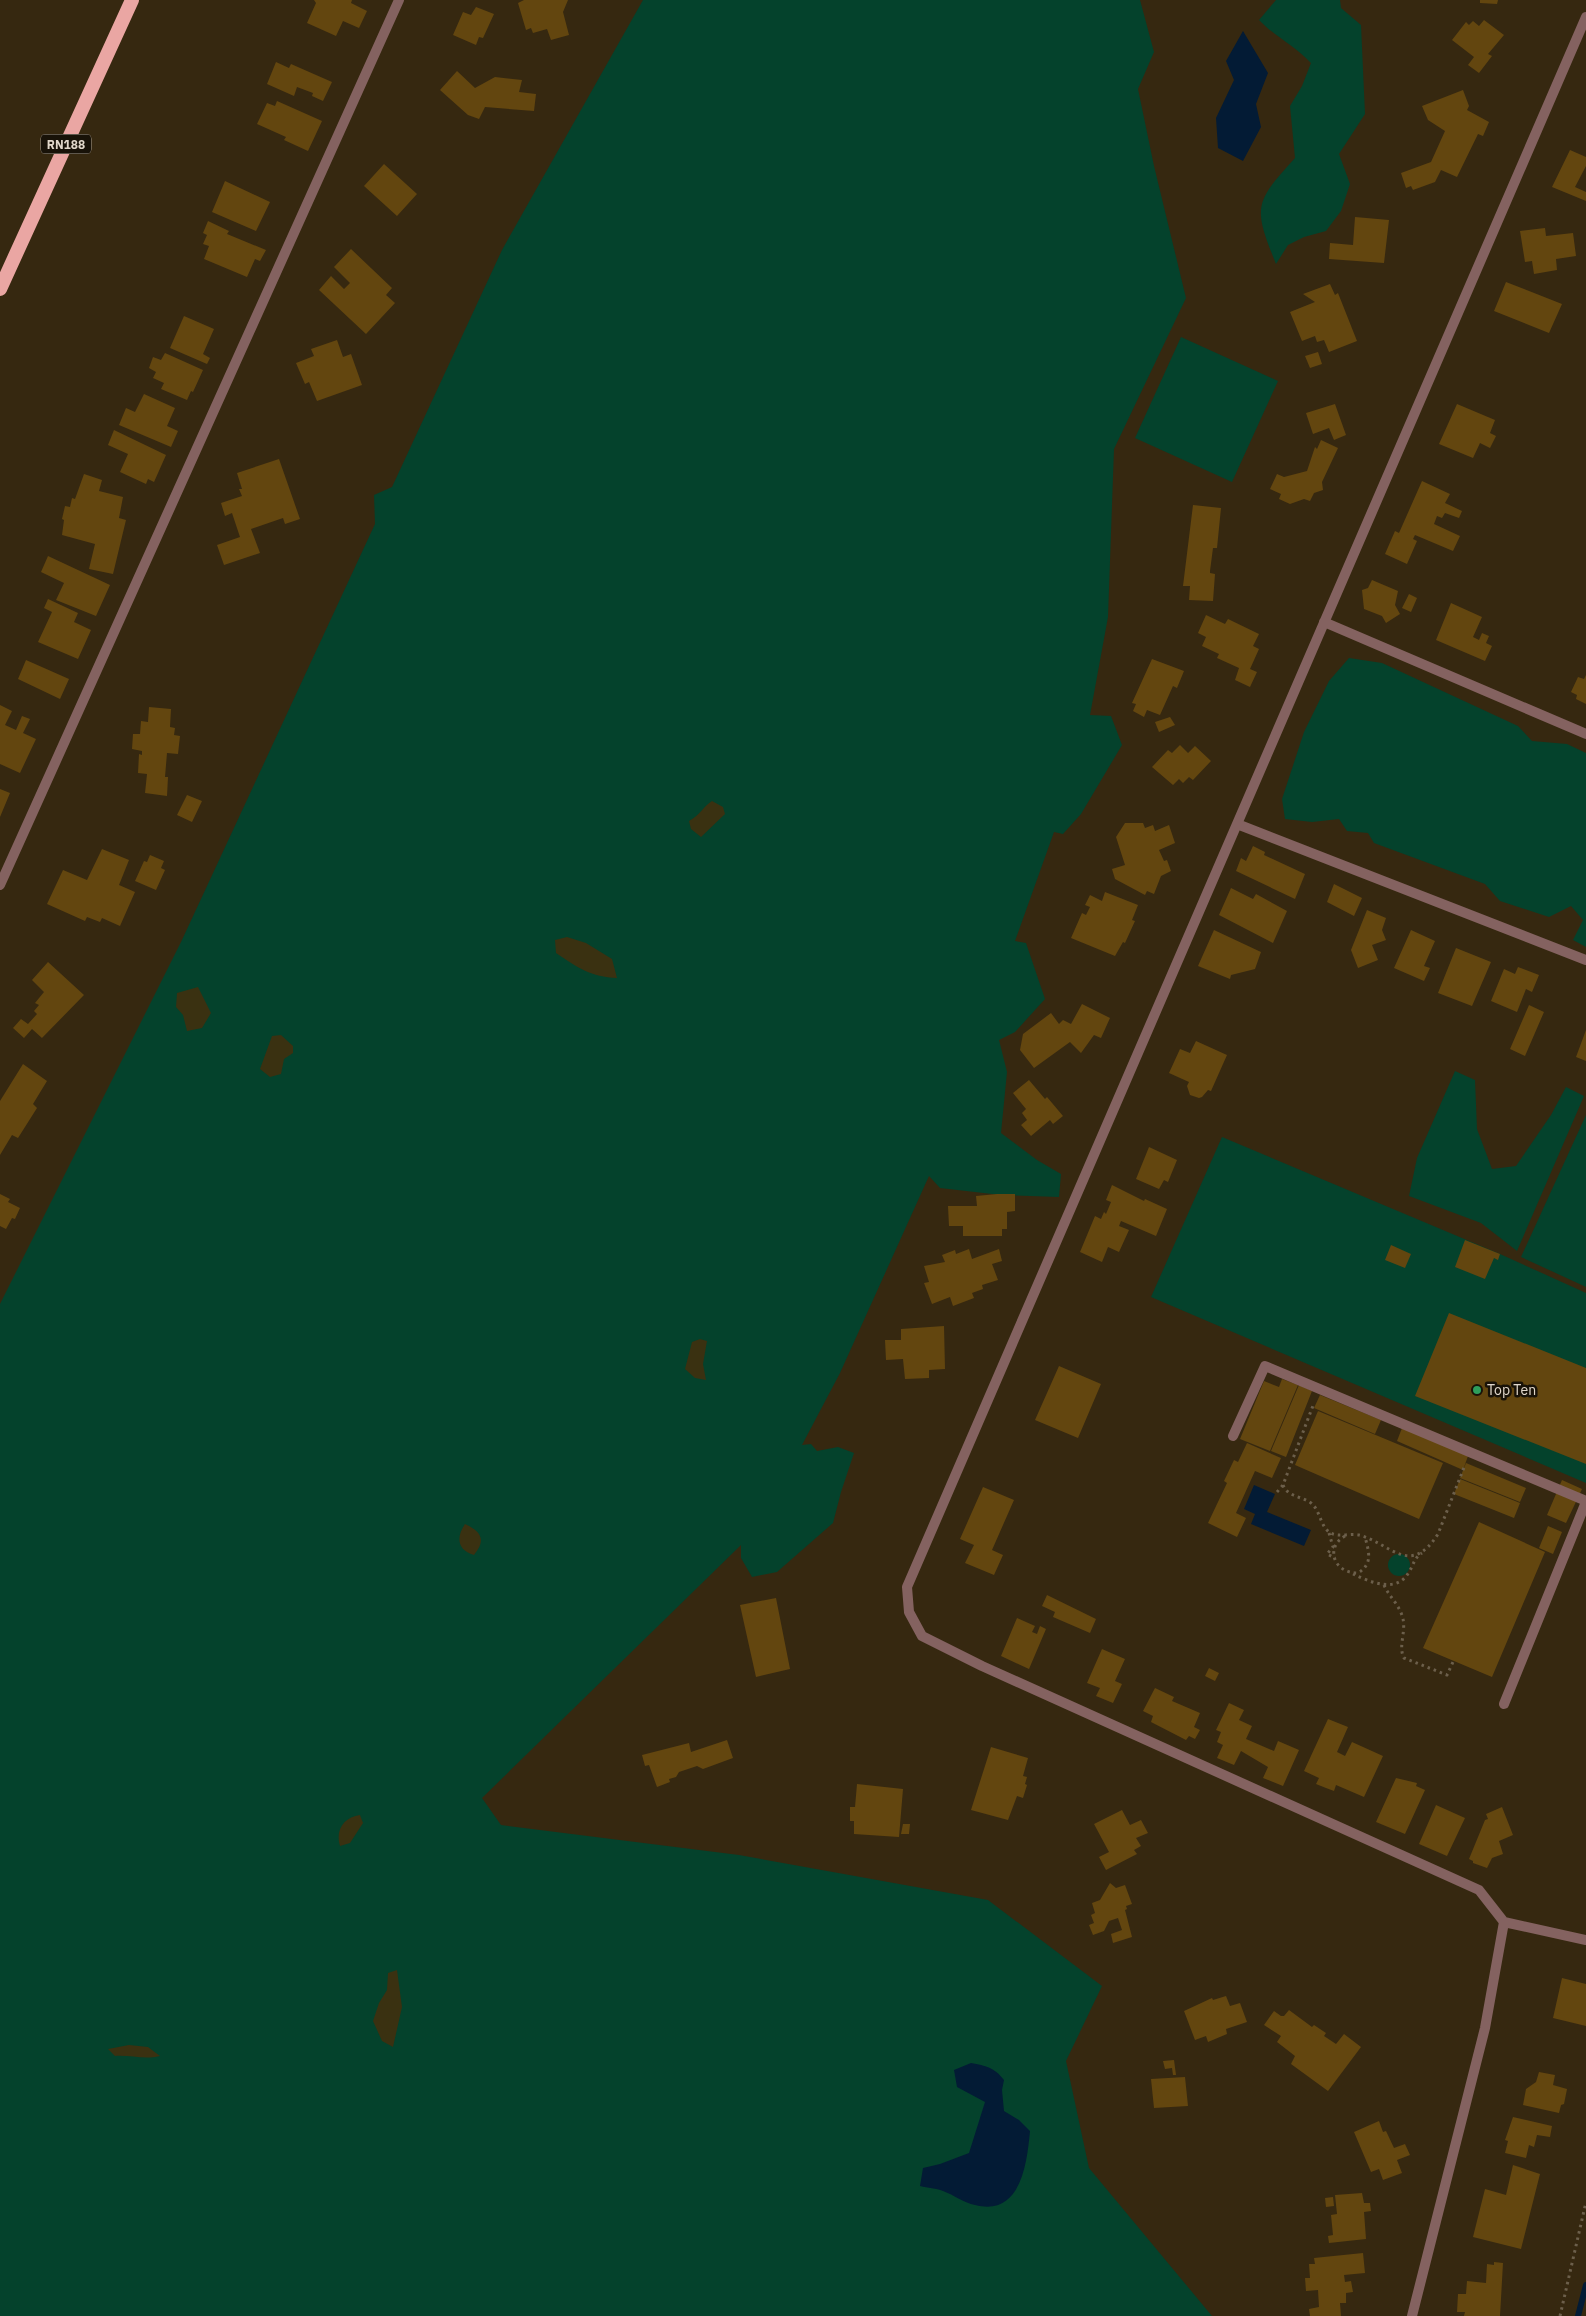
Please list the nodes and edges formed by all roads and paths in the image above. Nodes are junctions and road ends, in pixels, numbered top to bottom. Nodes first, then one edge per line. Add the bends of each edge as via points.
1 (132, 0) edge
2 (399, 0) edge
3 (1586, 17) edge
4 (0, 289) edge
5 (1324, 622) junction
6 (1586, 734) edge
7 (1237, 824) junction
8 (0, 885) edge
9 (1586, 960) edge
10 (1320, 1388) junction
11 (1234, 1436) dead end
12 (1470, 1452) junction
13 (1283, 1485) junction
14 (1277, 1492) dead end
15 (1586, 1501) edge
16 (1329, 1532) junction
17 (1347, 1534) junction
18 (1364, 1537) junction
19 (1379, 1546) junction
20 (1334, 1547) junction
21 (1369, 1550) junction
22 (1424, 1551) junction
23 (1409, 1555) junction
24 (1335, 1558) junction
25 (1413, 1562) junction
26 (1362, 1571) junction
27 (1350, 1573) junction
28 (1364, 1579) junction
29 (1384, 1585) junction
30 (1452, 1662) dead end
31 (1504, 1704) dead end
32 (1504, 1922) junction
33 (1586, 1940) edge
34 (1586, 2202) edge
35 (1412, 2316) edge
36 (1560, 2316) edge

1 - 4 highway, RN188
2 - 8 street
3 - 5 street
5 - 6 street
5 - 7 street
7 - 9 street
7 - 32 street via 907,1587 909,1612 922,1636 982,1666 1479,1890
10 - 11 street via 1264,1366
10 - 12 street
10 - 13 path
12 - 15 street
12 - 22 path via 1438,1534
13 - 14 path
13 - 16 path via 1290,1494 1311,1503
15 - 31 street
16 - 17 path
16 - 20 path
17 - 18 path
17 - 20 path
18 - 19 path
18 - 21 path
19 - 21 path
19 - 23 path
20 - 24 path
20 - 24 path via 1326,1554
21 - 26 path via 1369,1561
22 - 23 path
22 - 25 path
23 - 25 path
24 - 27 path via 1341,1570
25 - 29 path via 1404,1578
26 - 27 path
26 - 28 path
27 - 28 path
28 - 29 path
29 - 30 path via 1401,1610 1404,1658 1447,1675
32 - 33 street
32 - 35 street via 1486,2028
34 - 36 path

